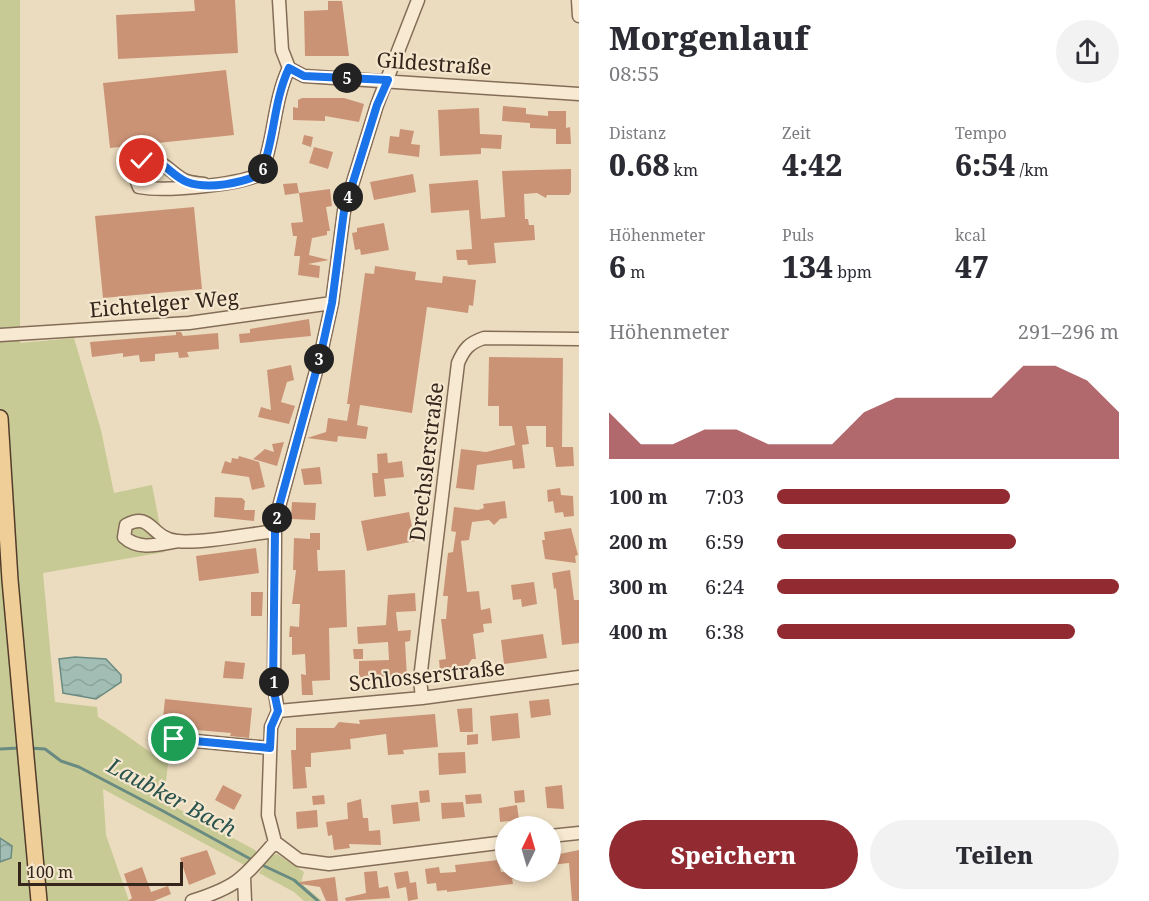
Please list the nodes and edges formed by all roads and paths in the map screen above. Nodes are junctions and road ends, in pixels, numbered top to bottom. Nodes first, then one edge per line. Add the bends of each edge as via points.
1 (279, 0) edge
2 (418, 0) edge
3 (578, 2) edge
4 (579, 16) edge
5 (289, 68) junction
6 (388, 80) junction
7 (579, 94) edge
8 (204, 184) junction
9 (332, 303) junction
10 (0, 335) edge
11 (579, 339) edge
12 (0, 418) edge
13 (275, 531) junction
14 (178, 541) dead end
15 (579, 677) edge
16 (422, 698) junction
17 (278, 711) junction
18 (174, 739) dead end
19 (270, 748) junction
20 (579, 833) edge
21 (561, 835) edge
22 (275, 842) junction
23 (495, 843) edge
24 (248, 874) junction
25 (39, 901) edge
26 (192, 901) edge
27 (245, 901) edge

1 - 5 street via 282,50
2 - 6 street
3 - 4 street
5 - 6 street, Gildestraße via 304,76
5 - 8 street via 279,91 270,148 261,174 248,180
6 - 7 street, Gildestraße
6 - 9 street via 344,211
8 - 8 street via 154,190 140,187 134,174 142,161 151,159 164,163 186,182
9 - 10 street, Eichtelger Weg via 189,323
9 - 13 street
11 - 16 street, Drechslerstraße via 484,338 463,351 458,363 421,668
12 - 25 main road via 23,750
13 - 14 street
13 - 17 street via 273,687
15 - 16 street, Schlosserstraße
16 - 17 street, Schlosserstraße
17 - 19 street via 271,727
18 - 19 street
19 - 22 street via 268,814
20 - 21 street
22 - 23 street via 299,860 329,864
22 - 24 street
24 - 26 street via 221,892
24 - 27 street

